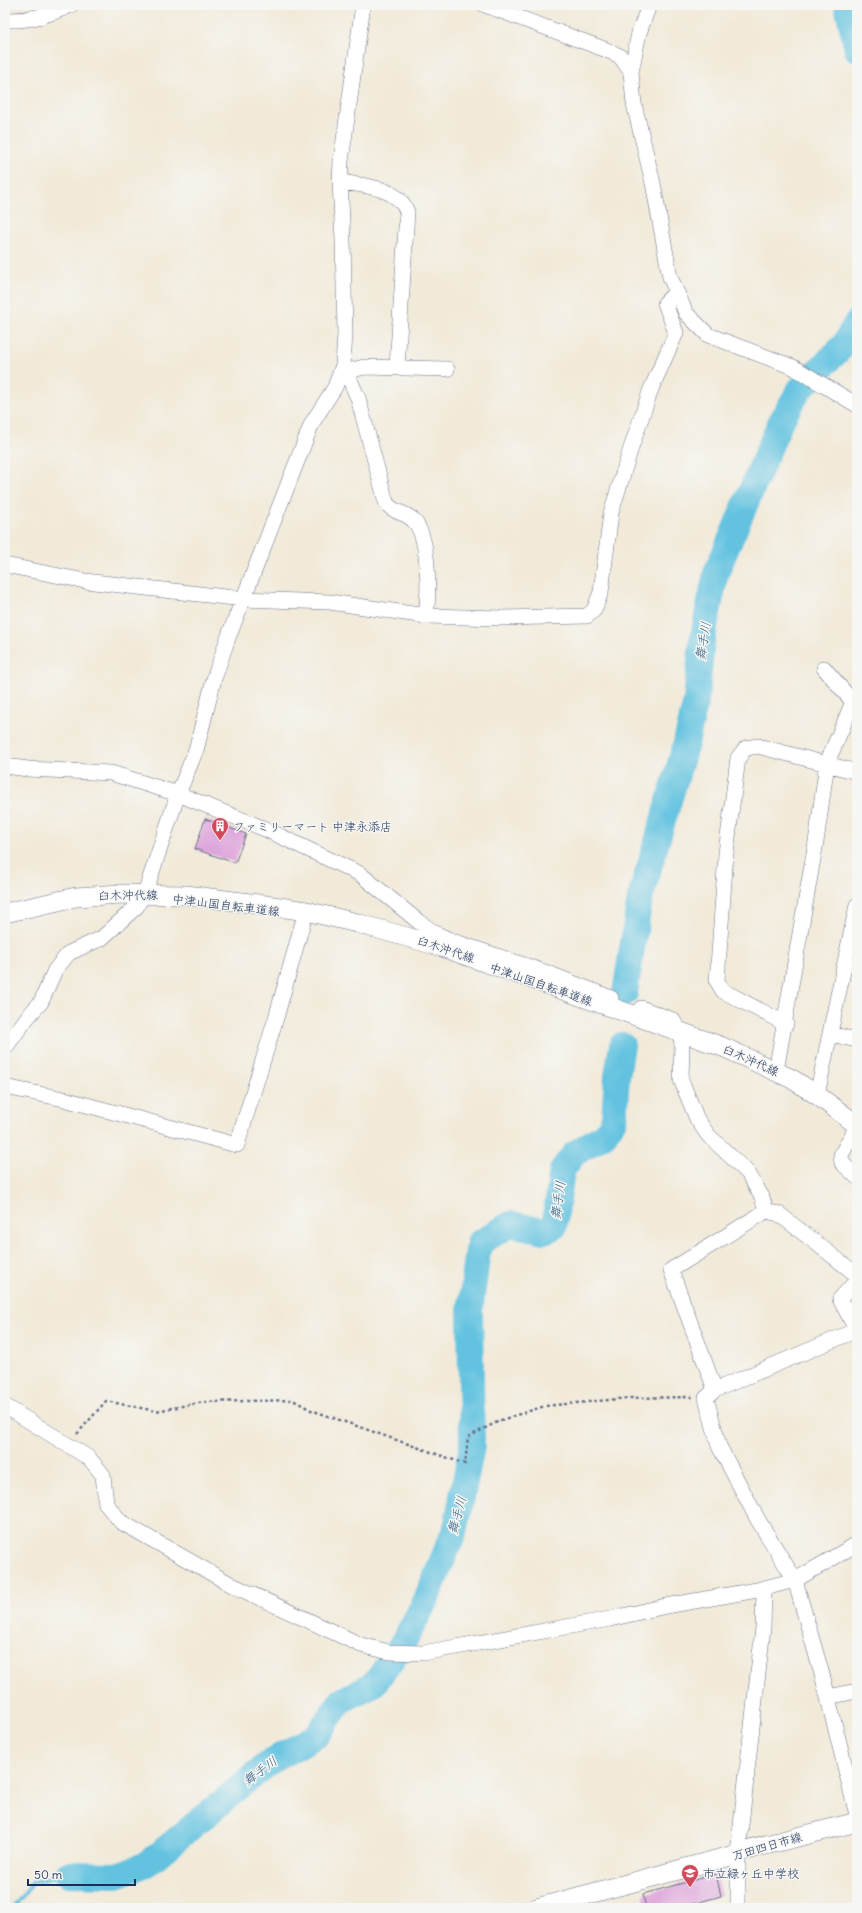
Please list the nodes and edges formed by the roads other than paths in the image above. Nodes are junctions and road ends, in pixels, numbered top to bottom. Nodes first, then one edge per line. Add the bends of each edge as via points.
1 (70, 5) edge
2 (484, 5) edge
3 (649, 5) edge
4 (360, 6) edge
5 (501, 8) edge
6 (5, 20) edge
7 (631, 72) junction
8 (340, 182) junction
9 (676, 292) junction
10 (397, 367) junction
11 (447, 369) dead end
12 (341, 373) junction
13 (857, 406) edge
14 (5, 565) edge
15 (243, 599) junction
16 (426, 616) junction
17 (824, 668) dead end
18 (827, 763) junction
19 (5, 766) edge
20 (857, 772) edge
21 (178, 794) junction
22 (143, 894) junction
23 (857, 906) edge
24 (306, 911) junction
25 (5, 913) edge
26 (786, 1024) junction
27 (679, 1030) junction
28 (830, 1034) junction
29 (857, 1040) edge
30 (5, 1048) edge
31 (776, 1071) junction
32 (5, 1087) edge
33 (817, 1095) junction
34 (857, 1125) edge
35 (857, 1178) edge
36 (766, 1211) junction
37 (857, 1275) edge
38 (857, 1280) edge
39 (857, 1330) edge
40 (710, 1394) junction
41 (5, 1406) edge
42 (857, 1544) edge
43 (795, 1580) junction
44 (764, 1589) junction
45 (857, 1691) edge
46 (828, 1698) junction
47 (857, 1815) edge
48 (857, 1822) edge
49 (738, 1852) junction
50 (537, 1908) edge
51 (738, 1908) edge

1 - 6 street via 50,15 33,19
2 - 5 street
3 - 7 street via 639,33
4 - 8 street
5 - 7 street via 620,56
7 - 9 street via 634,104 653,183 670,277
8 - 10 street via 381,190 401,201 407,212
8 - 12 street via 344,240 345,334
9 - 13 street via 686,313 708,335 793,367
9 - 16 street via 665,303 676,333 651,389 611,513 601,592 594,610 587,616 578,618
10 - 11 street
10 - 12 street via 364,367
12 - 15 street via 312,423
12 - 16 street via 350,380 358,398 388,506 408,515 419,527 428,580
14 - 15 street via 85,581
15 - 16 street via 330,602
15 - 21 street via 214,679 196,750
17 - 18 street via 853,702
18 - 20 street
18 - 26 street
18 - 26 street via 758,746 746,748 738,758 726,853 716,981 722,991
19 - 21 street via 111,772
21 - 22 street
21 - 27 street via 265,829 360,874 419,922 450,940 667,1017 673,1020
22 - 24 main road, 臼木沖代線 via 212,898
22 - 25 main road, 臼木沖代線 via 76,897
22 - 30 street via 137,906 102,938 68,953 55,970 41,1002
23 - 28 street
24 - 27 main road, 臼木沖代線 via 442,947
24 - 32 street via 237,1145 64,1099
26 - 31 street
27 - 31 main road, 臼木沖代線
27 - 36 street via 682,1043 681,1080 697,1118 708,1135 748,1173 762,1197
28 - 29 street
28 - 33 street
31 - 33 main road, 臼木沖代線
33 - 34 main road, 臼木沖代線
34 - 35 street via 841,1155 842,1163
36 - 37 street via 779,1214
36 - 40 street via 671,1270
38 - 39 street via 840,1299
39 - 40 street
40 - 43 street via 719,1446 758,1520
41 - 44 street via 89,1458 103,1474 106,1504 121,1522 238,1588 360,1645 389,1652 423,1653
42 - 43 street
43 - 44 street
43 - 46 street
44 - 49 street via 763,1628
45 - 46 street
46 - 47 street
48 - 49 main road, 万田四日市線
49 - 50 main road, 万田四日市線
49 - 51 street

